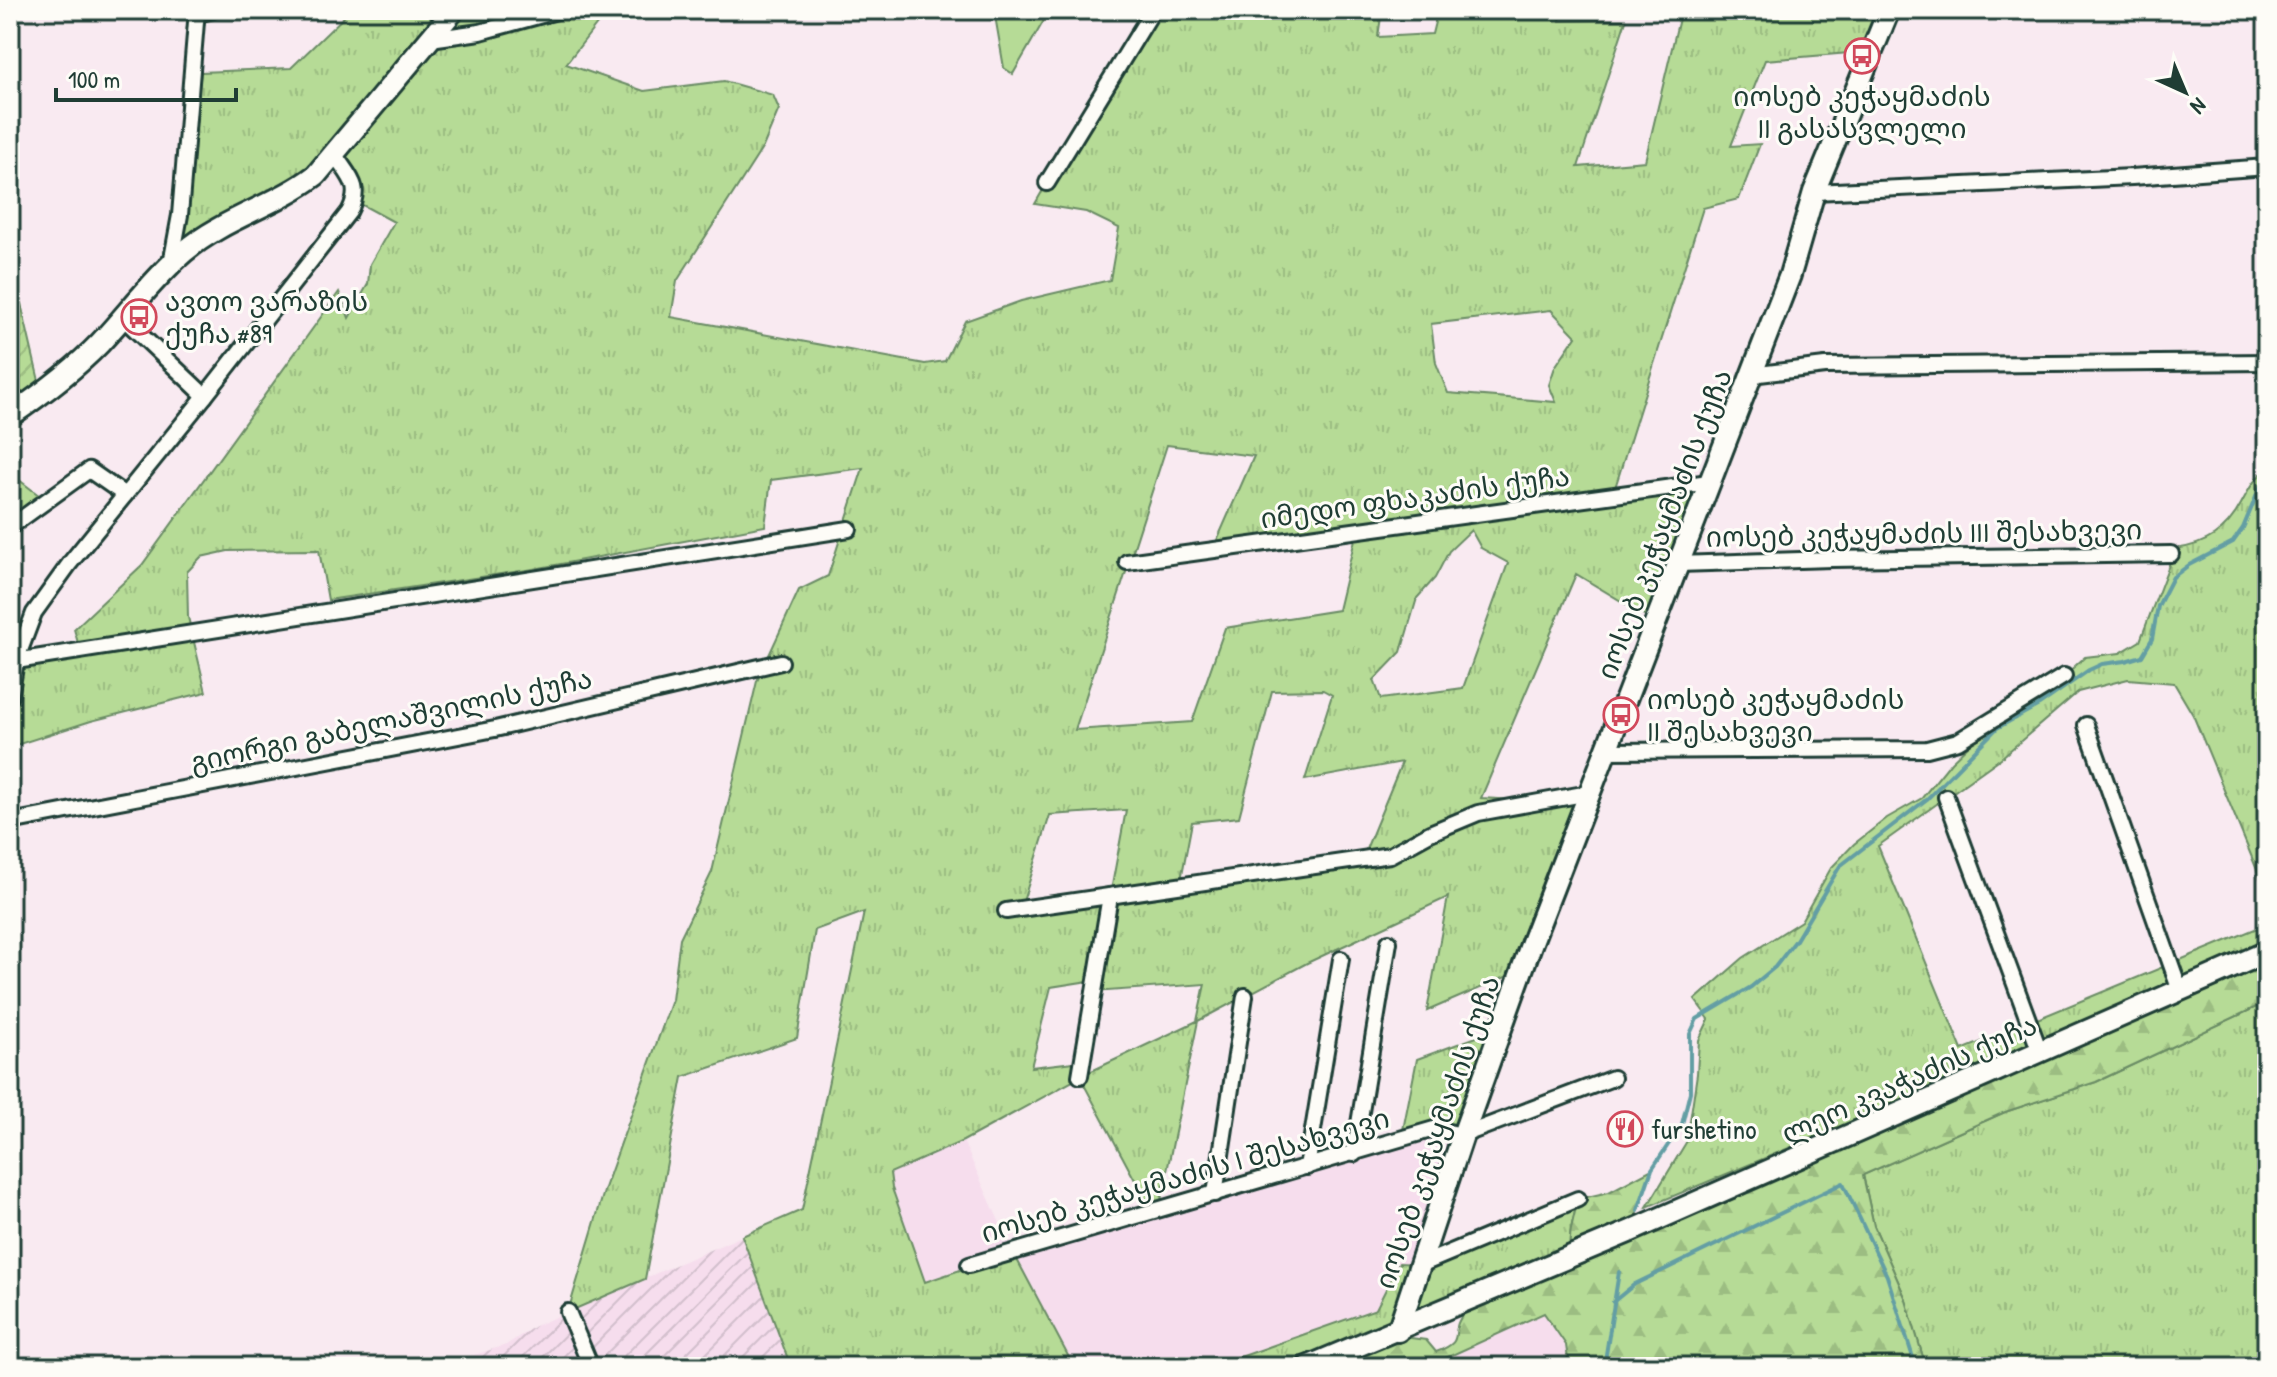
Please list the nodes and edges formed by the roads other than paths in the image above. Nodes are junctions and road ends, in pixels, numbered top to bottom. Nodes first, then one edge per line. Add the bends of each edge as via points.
1 (213, 10) edge
2 (454, 10) edge
3 (560, 10) edge
4 (1153, 10) edge
5 (1889, 10) edge
6 (197, 12) edge
7 (430, 39) junction
8 (335, 155) junction
9 (2267, 167) edge
10 (1047, 183) dead end
11 (1814, 192) junction
12 (170, 266) junction
13 (123, 318) junction
14 (2267, 362) edge
15 (1751, 375) junction
16 (205, 396) junction
17 (10, 416) edge
18 (1709, 482) junction
19 (125, 495) junction
20 (10, 527) edge
21 (849, 529) dead end
22 (2171, 554) dead end
23 (1127, 562) dead end
24 (1678, 564) junction
25 (16, 661) junction
26 (781, 662) dead end
27 (2064, 676) dead end
28 (10, 698) edge
29 (2086, 725) dead end
30 (1606, 751) junction
31 (1589, 793) junction
32 (1946, 797) dead end
33 (10, 822) edge
34 (1110, 896) junction
35 (1006, 911) dead end
36 (1389, 942) dead end
37 (2267, 952) edge
38 (1341, 959) dead end
39 (2180, 990) junction
40 (1245, 996) dead end
41 (2040, 1052) junction
42 (1080, 1076) dead end
43 (1613, 1078) dead end
44 (1463, 1135) junction
45 (1354, 1154) junction
46 (1307, 1167) junction
47 (1215, 1194) junction
48 (1578, 1199) dead end
49 (969, 1265) dead end
50 (1420, 1265) junction
51 (568, 1312) dead end
52 (1398, 1331) junction
53 (591, 1367) edge
54 (1307, 1367) edge

1 - 6 street
2 - 7 street
3 - 7 street via 480,32
4 - 10 street
5 - 11 street, იოსებ კეჭაყმაძის ქუჩა
6 - 12 street via 180,215
7 - 8 street
8 - 12 street via 299,189 210,233
8 - 16 street via 356,187 355,201
9 - 11 street
11 - 15 street, იოსებ კეჭაყმაძის ქუჩა via 1790,275
12 - 13 street
13 - 16 street
13 - 17 street via 60,381
14 - 15 street via 1825,366
15 - 18 street, იოსებ კეჭაყმაძის ქუჩა
16 - 19 street
18 - 23 street, იმედო ფხაკაძის ქუჩა
18 - 24 street, იოსებ კეჭაყმაძის ქუჩა
19 - 20 street via 89,470
19 - 25 street via 34,613
21 - 25 street
22 - 24 street, იოსებ კეჭაყმაძის III შესახვევი
24 - 30 street, იოსებ კეჭაყმაძის ქუჩა
25 - 28 street
26 - 33 street, გიორგი გაბელაშვილის ქუჩა via 495,729
27 - 30 street via 1958,741 1927,749
29 - 39 street
30 - 31 street, იოსებ კეჭაყმაძის ქუჩა
31 - 34 street via 1478,813 1390,855
31 - 44 street, იოსებ კეჭაყმაძის ქუჩა
32 - 41 street
34 - 35 street
34 - 42 street
36 - 45 street
37 - 39 street, ლეო კვაჭაძის ქუჩა
38 - 46 street
39 - 41 street, ლეო კვაჭაძის ქუჩა
40 - 47 street
41 - 52 street, ლეო კვაჭაძის ქუჩა
43 - 44 street
44 - 45 street, იოსებ კეჭაყმაძის I შესახვევი via 1434,1129
44 - 50 street, იოსებ კეჭაყმაძის ქუჩა
45 - 46 street, იოსებ კეჭაყმაძის I შესახვევი
46 - 47 street, იოსებ კეჭაყმაძის I შესახვევი
47 - 49 street, იოსებ კეჭაყმაძის I შესახვევი
48 - 50 street
50 - 52 street, იოსებ კეჭაყმაძის ქუჩა
51 - 53 street
52 - 54 street, ლეო კვაჭაძის ქუჩა

